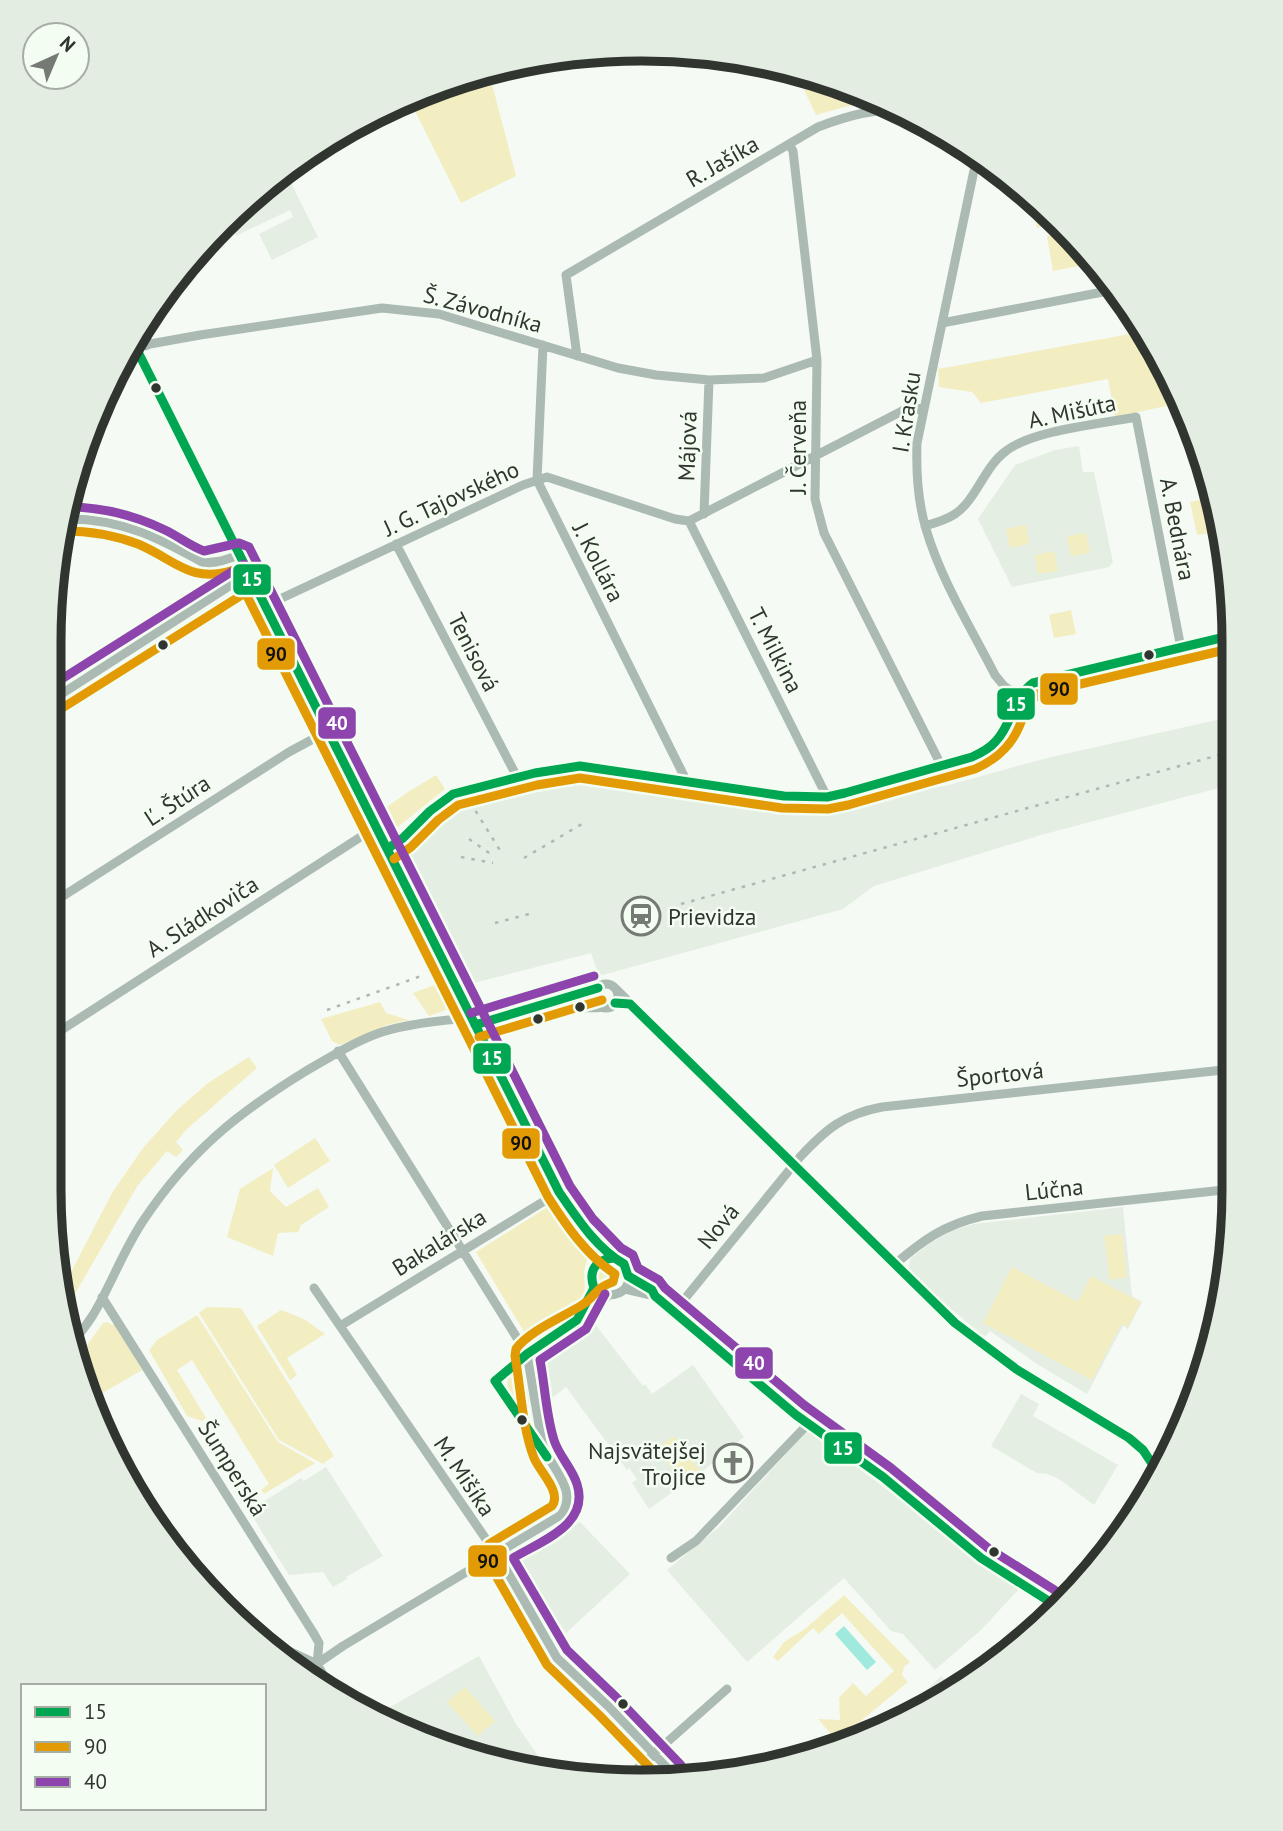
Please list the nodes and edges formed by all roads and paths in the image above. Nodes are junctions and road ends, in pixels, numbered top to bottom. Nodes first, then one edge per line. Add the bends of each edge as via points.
1 (877, 111) edge
2 (789, 144) junction
3 (975, 167) edge
4 (1105, 292) edge
5 (942, 323) junction
6 (143, 344) edge
7 (543, 345) junction
8 (138, 353) edge
9 (576, 356) junction
10 (817, 360) junction
11 (709, 380) junction
12 (924, 408) junction
13 (1136, 417) joint
14 (815, 456) junction
15 (537, 480) junction
16 (704, 514) junction
17 (74, 518) edge
18 (689, 521) junction
19 (925, 526) junction
20 (396, 544) junction
21 (240, 555) junction
22 (202, 563) junction
23 (250, 576) junction
24 (238, 582) junction
25 (265, 606) junction
26 (1222, 638) edge
27 (1181, 648) junction
28 (61, 694) edge
29 (1017, 695) junction
30 (328, 731) junction
31 (942, 766) junction
32 (517, 777) junction
33 (683, 782) junction
34 (827, 797) junction
35 (376, 827) junction
36 (387, 849) junction
37 (61, 897) edge
38 (598, 988) junction
39 (616, 989) junction
40 (615, 1003) junction
41 (631, 1004) junction
42 (604, 1007) junction
43 (473, 1021) junction
44 (61, 1030) edge
45 (481, 1038) junction
46 (338, 1051) junction
47 (1222, 1070) edge
48 (792, 1165) junction
49 (1222, 1190) edge
50 (559, 1192) junction
51 (583, 1227) junction
52 (462, 1251) junction
53 (613, 1258) junction
54 (598, 1262) junction
55 (894, 1265) junction
56 (628, 1276) junction
57 (314, 1288) dead end
58 (594, 1288) junction
59 (625, 1289) junction
60 (608, 1296) junction
61 (655, 1296) junction
62 (102, 1297) junction
63 (674, 1312) junction
64 (577, 1320) junction
65 (340, 1326) junction
66 (79, 1333) edge
67 (527, 1354) junction
68 (808, 1424) junction
69 (1143, 1450) junction
70 (1155, 1459) edge
71 (1152, 1464) edge
72 (496, 1554) junction
73 (671, 1558) dead end
74 (1050, 1602) edge
75 (290, 1652) edge
76 (317, 1664) junction
77 (312, 1667) edge
78 (323, 1675) edge
79 (727, 1689) dead end
80 (652, 1754) junction
81 (668, 1769) edge
82 (635, 1770) edge

1 - 2 street, R. Jašíka via 818,127
2 - 9 street, R. Jašíka via 566,275
2 - 10 street, J. Červeňa
3 - 5 street, I. Krasku
4 - 5 street
5 - 12 street, I. Krasku
6 - 7 street, Š. Závodníka via 382,307 439,314
7 - 9 street, Š. Závodníka
7 - 15 street, J. Kollára
8 - 21 street
9 - 11 street, Š. Závodníka via 656,375
10 - 11 street, Š. Závodníka via 764,378
10 - 14 street, J. Červeňa
11 - 16 street, Májová
12 - 14 street via 904,410
12 - 19 street, I. Krasku via 916,468
13 - 19 street, A. Mišúta via 1040,436 1013,446 965,506
13 - 27 street, A. Bednára
14 - 16 street
14 - 31 street, J. Červeňa via 815,499 824,533
15 - 18 street, J. G. Tajovského via 547,477
15 - 20 street, J. G. Tajovského
15 - 33 street, J. Kollára via 661,728
16 - 18 street
17 - 22 street via 114,522 142,531
18 - 34 street, T. Milkina
19 - 29 street, I. Krasku via 935,556 995,675
20 - 25 street, J. G. Tajovského
20 - 32 street, Tenisová
21 - 22 street
21 - 23 street
22 - 24 street
23 - 24 street
23 - 25 street
24 - 28 street
25 - 30 street
26 - 27 street
27 - 29 street via 1033,683
29 - 31 street via 997,740 972,757
30 - 35 street
30 - 37 street, Ľ. Štúra via 289,751
31 - 34 street
32 - 33 street via 580,766
32 - 36 street via 453,794
33 - 34 street
35 - 36 street
35 - 44 street, A. Sládkoviča
36 - 43 street
38 - 39 street via 606,984
38 - 42 street via 595,999
38 - 43 street
39 - 40 street
39 - 41 street
40 - 41 street
40 - 42 street
41 - 48 street
42 - 45 street via 544,1012
43 - 45 street
43 - 46 street via 422,1023 382,1032
45 - 50 street
46 - 52 street
46 - 62 street via 251,1106 187,1163 141,1223
47 - 48 street, Športová via 856,1112 822,1134
48 - 55 street
48 - 63 street, Nová
49 - 55 street, Lúčna via 958,1221 933,1233
50 - 51 street
50 - 52 street, Bakalárska
51 - 53 street
51 - 54 street
52 - 65 street, Bakalárska
52 - 67 street
53 - 54 street
53 - 56 street via 624,1264
54 - 58 street via 591,1275
55 - 69 street via 981,1345
56 - 59 street
56 - 61 street
57 - 65 street, M. Mišíka
58 - 60 street
58 - 64 street
59 - 60 street
59 - 61 street
60 - 64 street via 590,1315
61 - 63 street
62 - 66 street
62 - 76 street, Šumperská via 319,1643
63 - 68 street
64 - 67 street
65 - 72 street, M. Mišíka
67 - 72 street via 542,1443 569,1501 561,1515
68 - 73 street via 696,1541
68 - 74 street via 883,1477 981,1558
69 - 70 street
69 - 71 street
72 - 76 street
72 - 80 street, M. Mišíka via 557,1658
75 - 76 street
76 - 77 street
76 - 78 street
79 - 80 street
80 - 81 street, M. Mišíka
80 - 82 street

